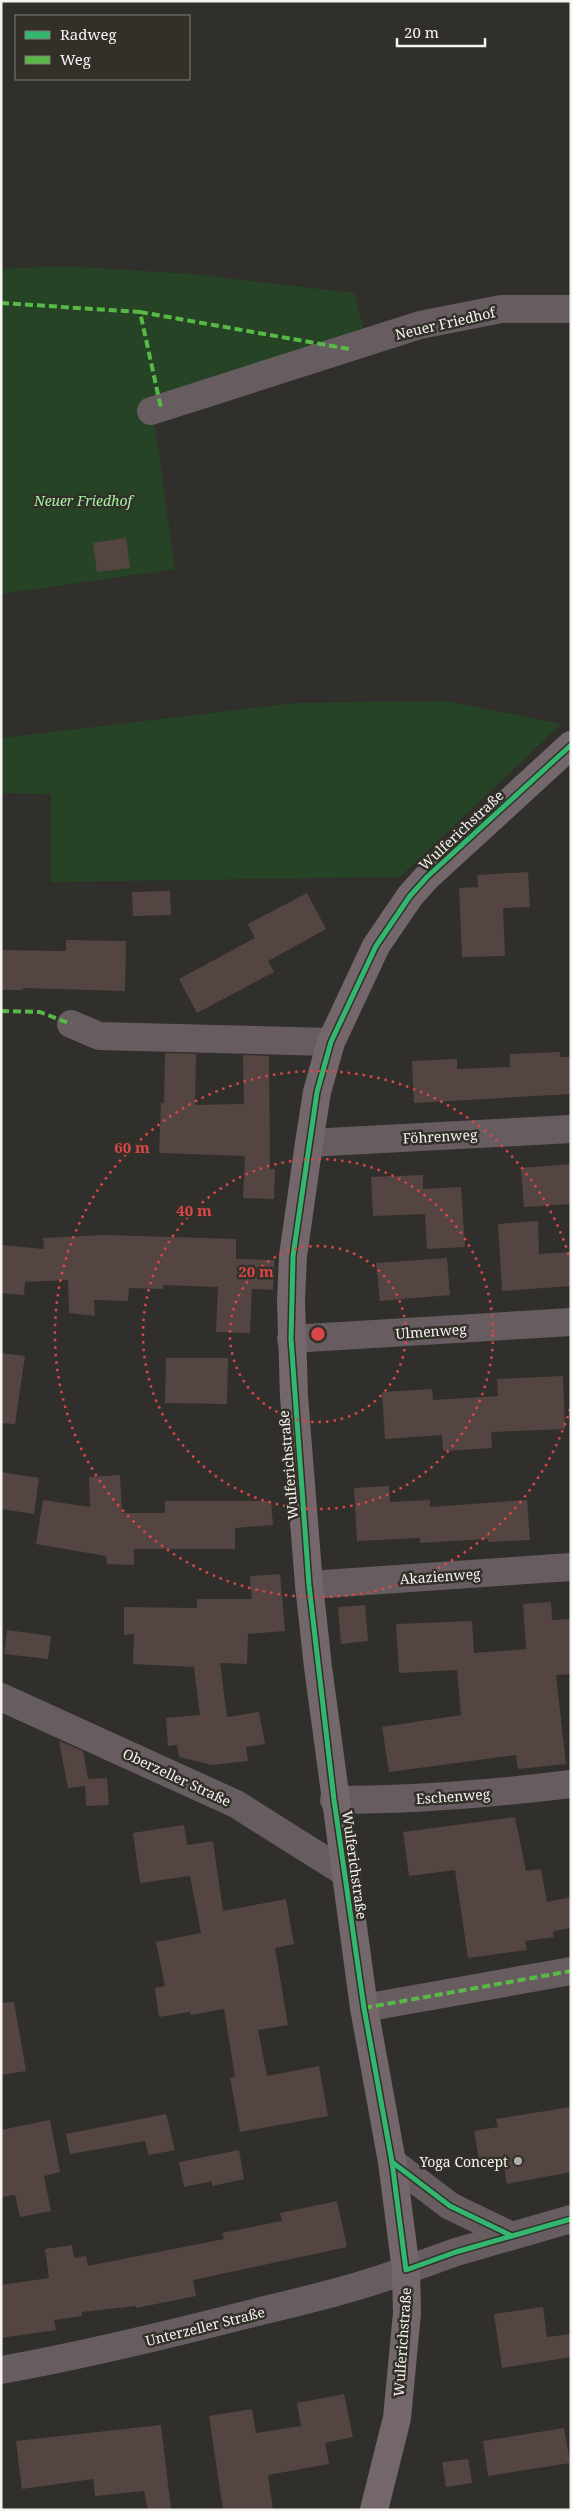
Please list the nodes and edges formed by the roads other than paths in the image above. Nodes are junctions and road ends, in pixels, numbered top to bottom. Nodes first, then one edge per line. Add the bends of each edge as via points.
1 (571, 309) edge
2 (151, 411) dead end
3 (571, 745) edge
4 (71, 1024) dead end
5 (331, 1042) junction
6 (571, 1129) edge
7 (309, 1143) junction
8 (571, 1322) edge
9 (291, 1339) junction
10 (571, 1567) edge
11 (309, 1585) junction
12 (1, 1697) edge
13 (571, 1784) edge
14 (334, 1800) junction
15 (344, 1872) junction
16 (571, 1971) edge
17 (364, 2008) junction
18 (392, 2162) junction
19 (571, 2219) edge
20 (512, 2236) junction
21 (406, 2270) junction
22 (1, 2370) edge
23 (374, 2510) edge

1 - 2 street, Neuer Friedhof via 501,309 420,325
3 - 5 main road, Wulferichstraße via 410,896 376,946
4 - 5 street via 99,1036
5 - 7 main road, Wulferichstraße via 317,1092
6 - 7 street, Föhrenweg
7 - 9 main road, Wulferichstraße via 293,1256
8 - 9 street, Ulmenweg
9 - 11 main road, Wulferichstraße
10 - 11 street, Akazienweg
11 - 14 main road, Wulferichstraße
12 - 15 street, Oberzeller Straße via 236,1804
13 - 14 street, Eschenweg via 414,1800
14 - 15 main road, Wulferichstraße
15 - 17 main road, Wulferichstraße
16 - 17 street
17 - 18 main road, Wulferichstraße
18 - 20 street via 450,2206
18 - 21 main road, Wulferichstraße
19 - 20 street, Unterzeller Straße
20 - 21 street, Unterzeller Straße
21 - 22 street, Unterzeller Straße via 362,2286 218,2323 85,2355
21 - 23 main road, Wulferichstraße via 407,2313 396,2418

